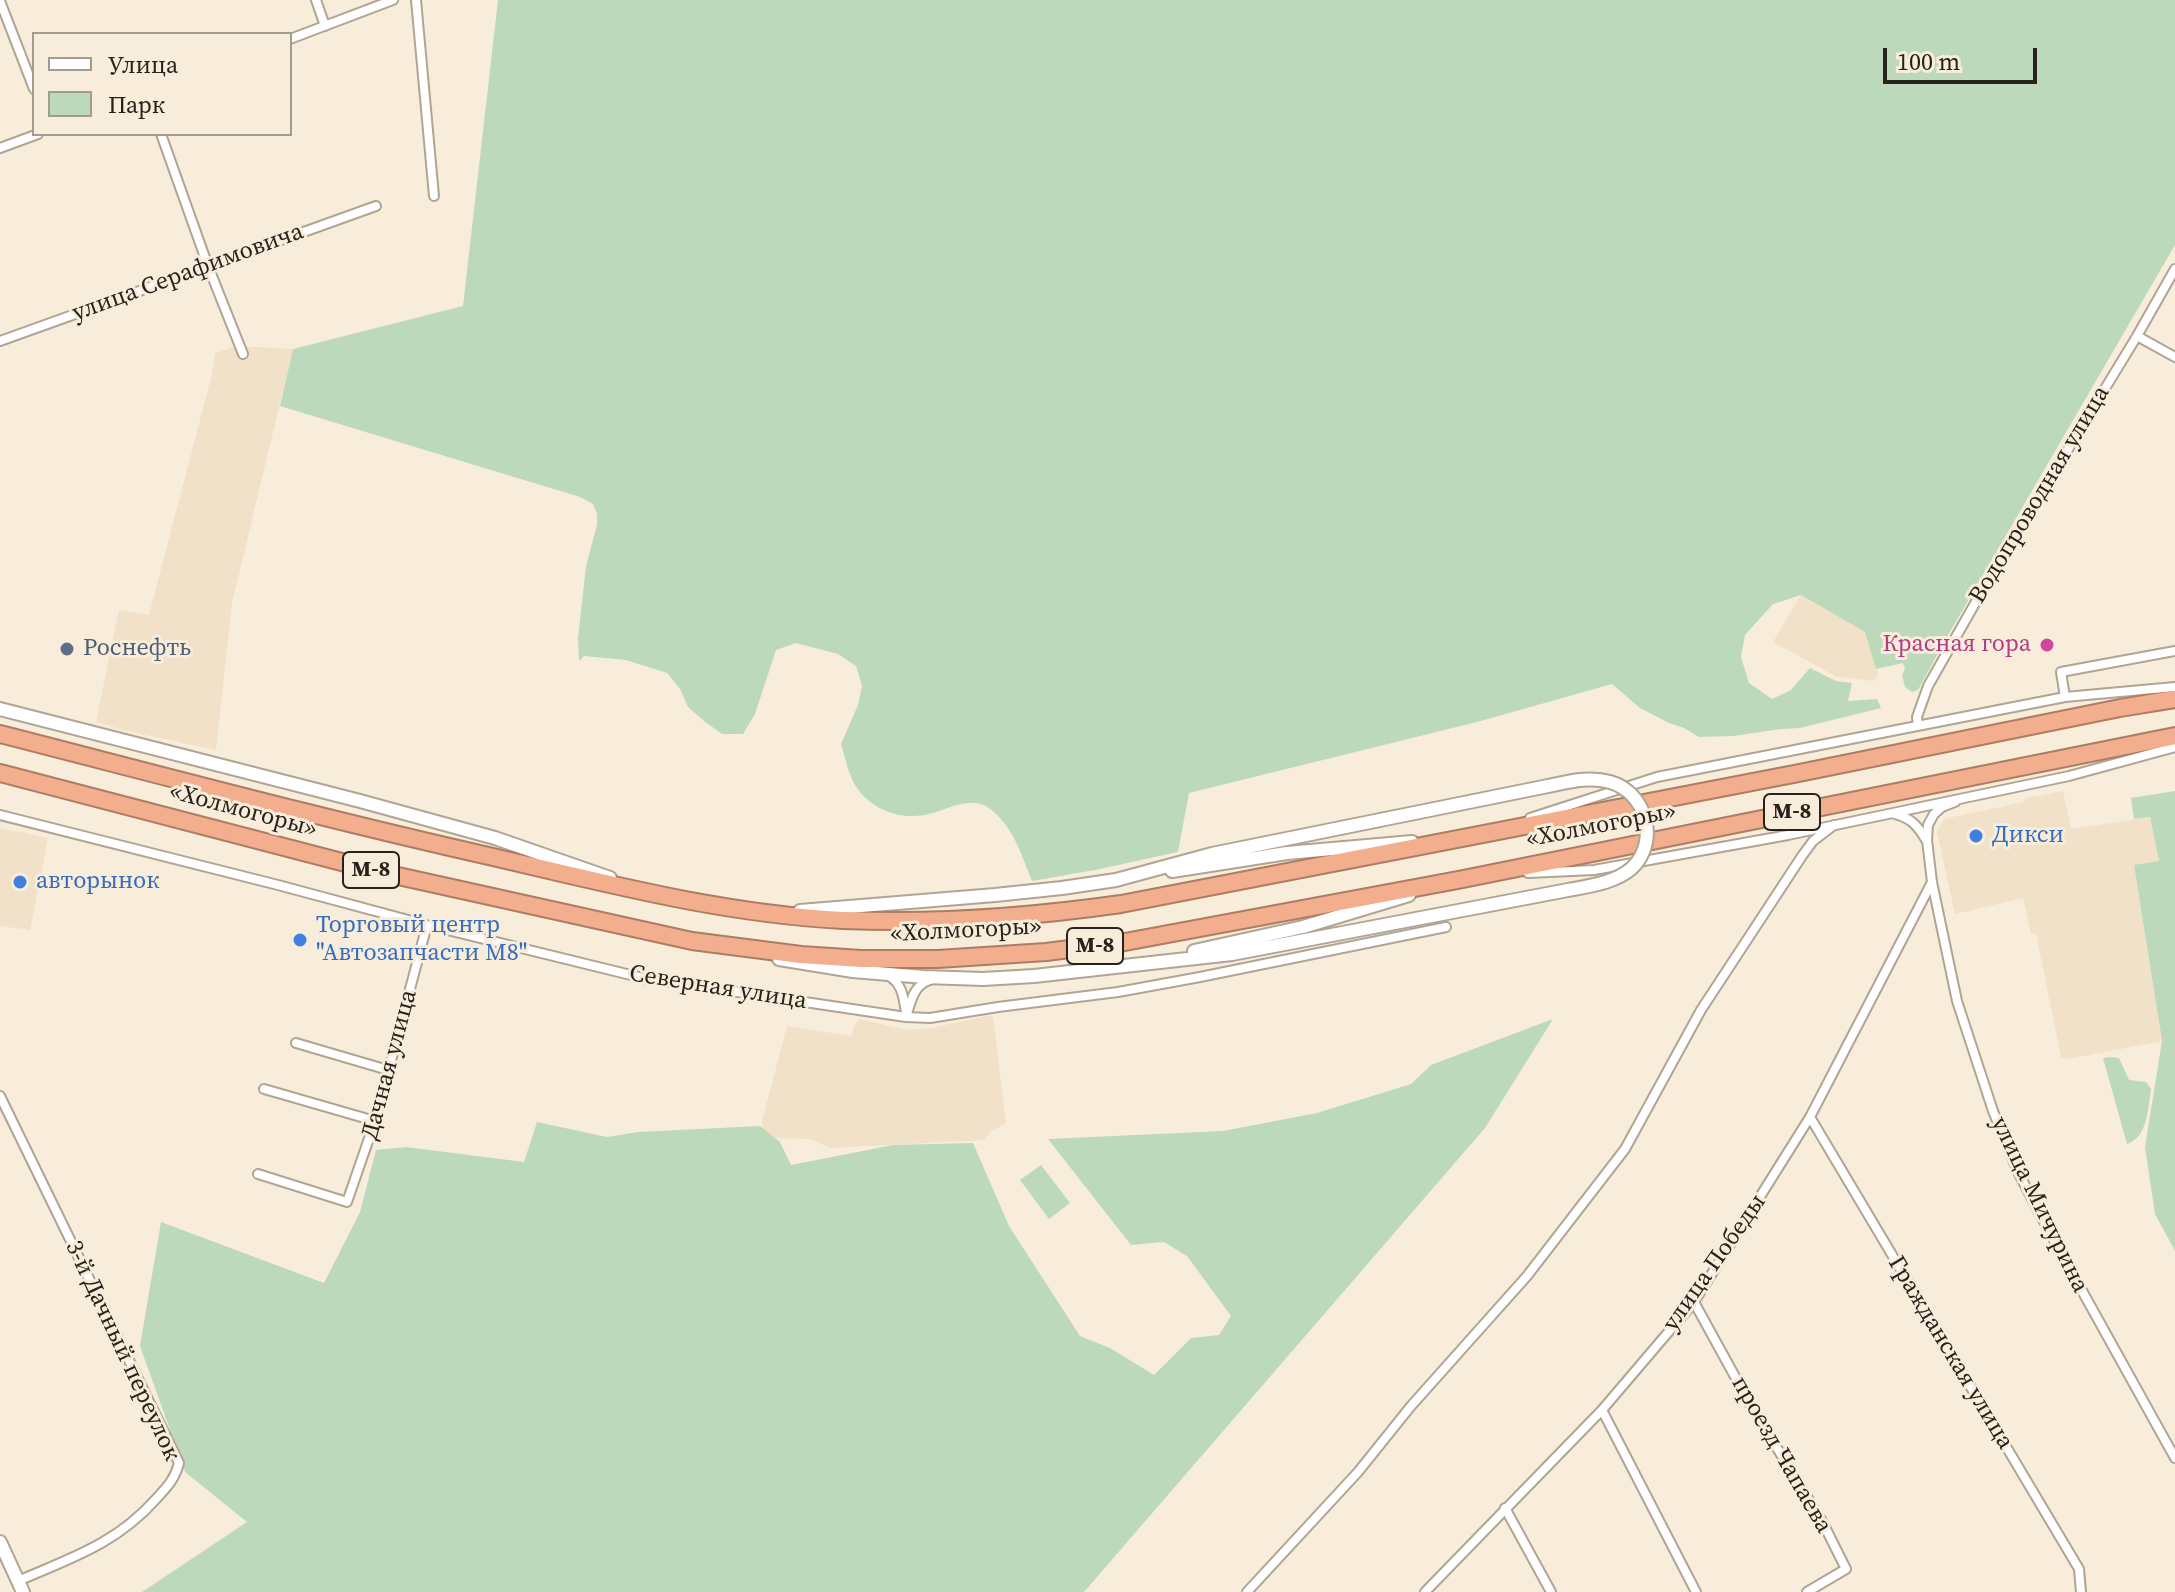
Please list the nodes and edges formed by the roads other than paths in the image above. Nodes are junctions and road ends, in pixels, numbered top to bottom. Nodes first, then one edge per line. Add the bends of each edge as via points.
1 (316, 0) edge
2 (393, 0) edge
3 (416, 0) edge
4 (0, 1) edge
5 (325, 26) junction
6 (292, 38) edge
7 (32, 84) edge
8 (33, 136) edge
9 (162, 136) edge
10 (0, 148) edge
11 (434, 196) dead end
12 (376, 206) dead end
13 (208, 266) junction
14 (2175, 269) edge
15 (2137, 336) junction
16 (0, 341) edge
17 (243, 354) dead end
18 (2175, 357) edge
19 (2175, 651) edge
20 (2175, 687) edge
21 (2065, 697) junction
22 (2175, 699) edge
23 (0, 709) edge
24 (1918, 726) junction
25 (0, 734) edge
26 (2175, 736) edge
27 (2175, 747) edge
28 (0, 773) edge
29 (0, 782) edge
30 (53, 786) junction
31 (1955, 802) junction
32 (1894, 813) junction
33 (0, 815) edge
34 (1834, 825) junction
35 (1788, 835) junction
36 (1476, 836) junction
37 (1927, 840) junction
38 (1451, 841) junction
39 (1802, 856) junction
40 (1479, 875) junction
41 (1116, 880) junction
42 (1458, 880) junction
43 (1932, 882) junction
44 (654, 895) junction
45 (769, 913) junction
46 (427, 925) junction
47 (1446, 927) dead end
48 (728, 947) junction
49 (1140, 963) junction
50 (886, 975) junction
51 (937, 978) junction
52 (906, 1017) junction
53 (296, 1043) dead end
54 (388, 1070) junction
55 (264, 1089) dead end
56 (0, 1096) edge
57 (1810, 1117) junction
58 (375, 1121) junction
59 (258, 1174) dead end
60 (1694, 1302) junction
61 (1602, 1410) junction
62 (2175, 1458) edge
63 (1505, 1508) junction
64 (0, 1542) edge
65 (20, 1587) edge
66 (1247, 1592) edge
67 (1425, 1592) edge
68 (1551, 1592) edge
69 (1696, 1592) edge
70 (1807, 1592) edge
71 (2081, 1592) edge

1 - 5 street
2 - 5 street
3 - 11 street
4 - 7 street
5 - 6 street
8 - 10 street
9 - 13 street
12 - 13 street, улица Серафимовича
13 - 16 street, улица Серафимовича
13 - 17 street
14 - 15 street, Водопроводная улица
15 - 18 street
15 - 24 street, Водопроводная улица via 1925,691
19 - 21 street via 2061,672
20 - 21 street
21 - 24 street
22 - 36 highway, «Холмогоры» / М-8
23 - 44 main road via 495,838
24 - 36 street via 1657,777
25 - 44 highway, «Холмогоры» / М-8
26 - 40 highway, «Холмогоры» / М-8
27 - 31 street
28 - 30 highway, «Холмогоры» / М-8
29 - 30 main road
30 - 48 highway, «Холмогоры» / М-8 via 380,872
31 - 32 street
31 - 37 street via 1934,814
32 - 34 street
32 - 37 street via 1915,823
33 - 46 street, Северная улица
34 - 35 street
34 - 39 street
35 - 39 street via 1800,843
35 - 40 street via 1594,870
36 - 38 highway, «Холмогоры» / М-8
37 - 43 street, улица Мичурина
38 - 41 main road via 1287,853
38 - 45 highway, «Холмогоры» / М-8 via 1050,914 983,920 844,920
39 - 66 street via 1701,1010 1625,1149 1527,1276
40 - 42 highway, «Холмогоры» / М-8
41 - 45 main road
41 - 49 main road, bridge via 1227,850 1577,780 1611,782 1625,789 1645,817 1640,858 1631,869 1601,884 1289,945
42 - 48 highway, «Холмогоры» / М-8 via 1125,942 1033,953 861,959
42 - 49 main road via 1303,927
43 - 57 street, улица Победы
43 - 62 street, улица Мичурина via 1957,1001 2018,1172
44 - 45 highway, «Холмогоры» / М-8
46 - 52 street, Северная улица via 643,978
46 - 54 street, Дачная улица
47 - 52 street, Северная улица via 1118,992
48 - 50 main road via 801,964
49 - 51 main road via 1034,976
50 - 51 main road
50 - 52 street via 902,990
51 - 52 street via 923,982 913,994
53 - 54 street
54 - 58 street, Дачная улица
55 - 58 street
56 - 65 street, 3-й Дачный переулок via 179,1463 175,1478 139,1518 99,1546
57 - 60 street, улица Победы
57 - 71 street, Гражданская улица via 2079,1569
58 - 59 street, Дачная улица via 347,1202
60 - 61 street, улица Победы
60 - 70 street, проезд Чапаева via 1846,1569
61 - 63 street, улица Победы
61 - 69 street
63 - 67 street, улица Победы
63 - 68 street
64 - 65 main road

